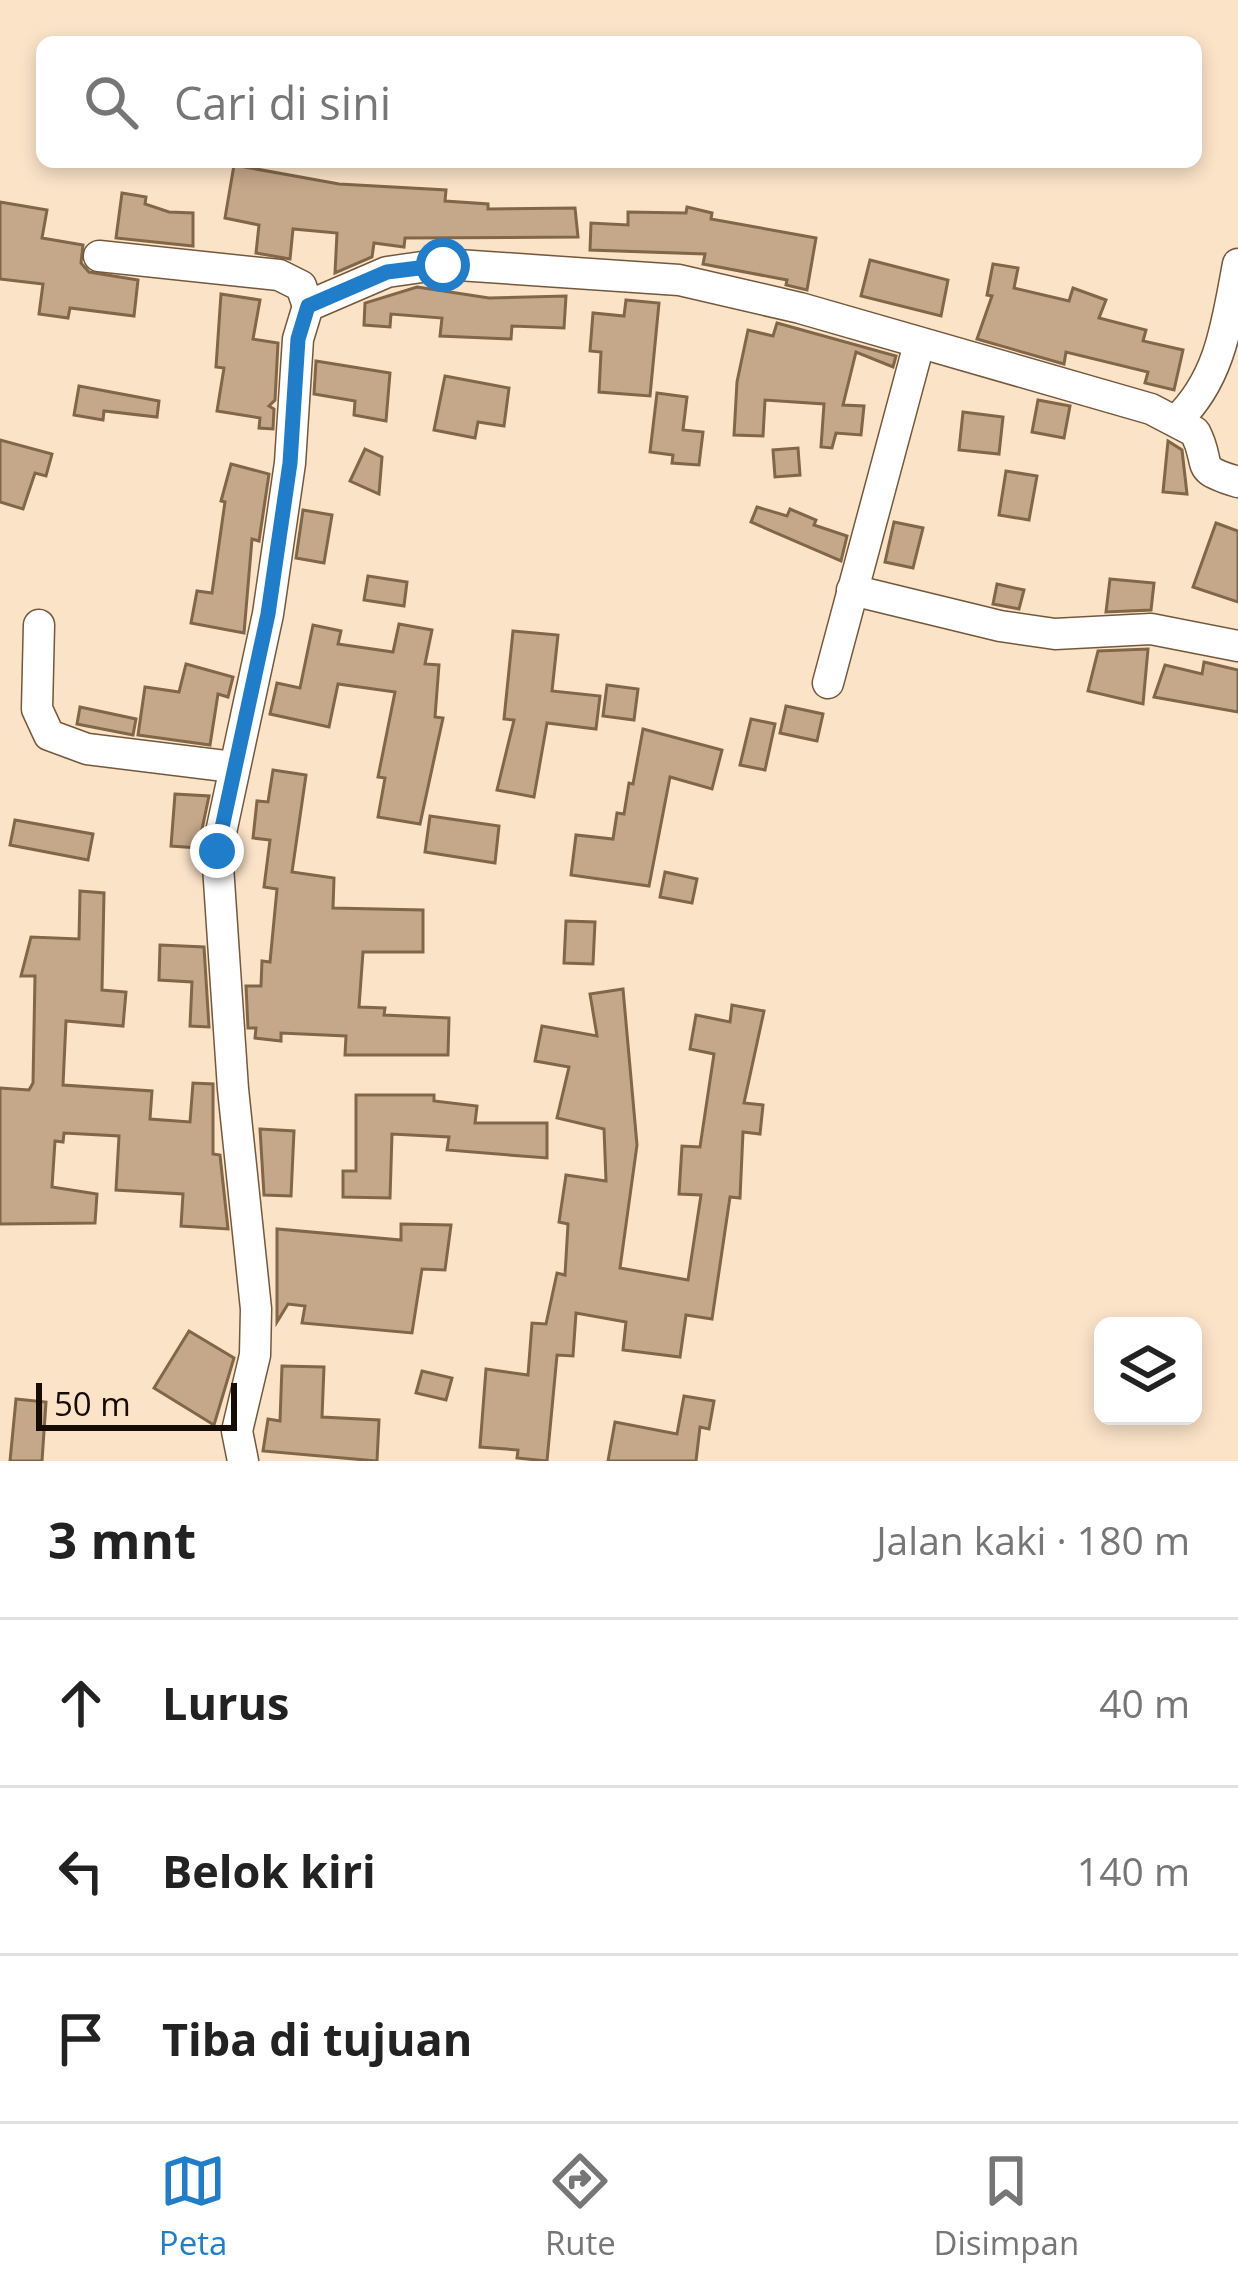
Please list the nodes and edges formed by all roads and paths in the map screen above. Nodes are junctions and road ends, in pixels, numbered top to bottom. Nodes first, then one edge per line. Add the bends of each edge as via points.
1 (99, 256) dead end
2 (1238, 264) edge
3 (308, 306) junction
4 (919, 344) junction
5 (1177, 420) junction
6 (1238, 482) edge
7 (852, 590) junction
8 (39, 625) dead end
9 (1238, 646) edge
10 (828, 683) dead end
11 (233, 766) junction
12 (243, 1461) edge

1 - 3 street via 279,275 301,286
2 - 5 street via 1220,357 1199,399
3 - 4 street via 387,272 504,265 679,280
3 - 11 street via 268,614
4 - 5 street
4 - 7 street
5 - 6 street via 1196,431 1203,469
7 - 9 street via 1018,629 1151,629
7 - 10 street
8 - 11 street via 37,709 49,735 87,749
11 - 12 street via 217,851 256,1309 255,1355 237,1431

